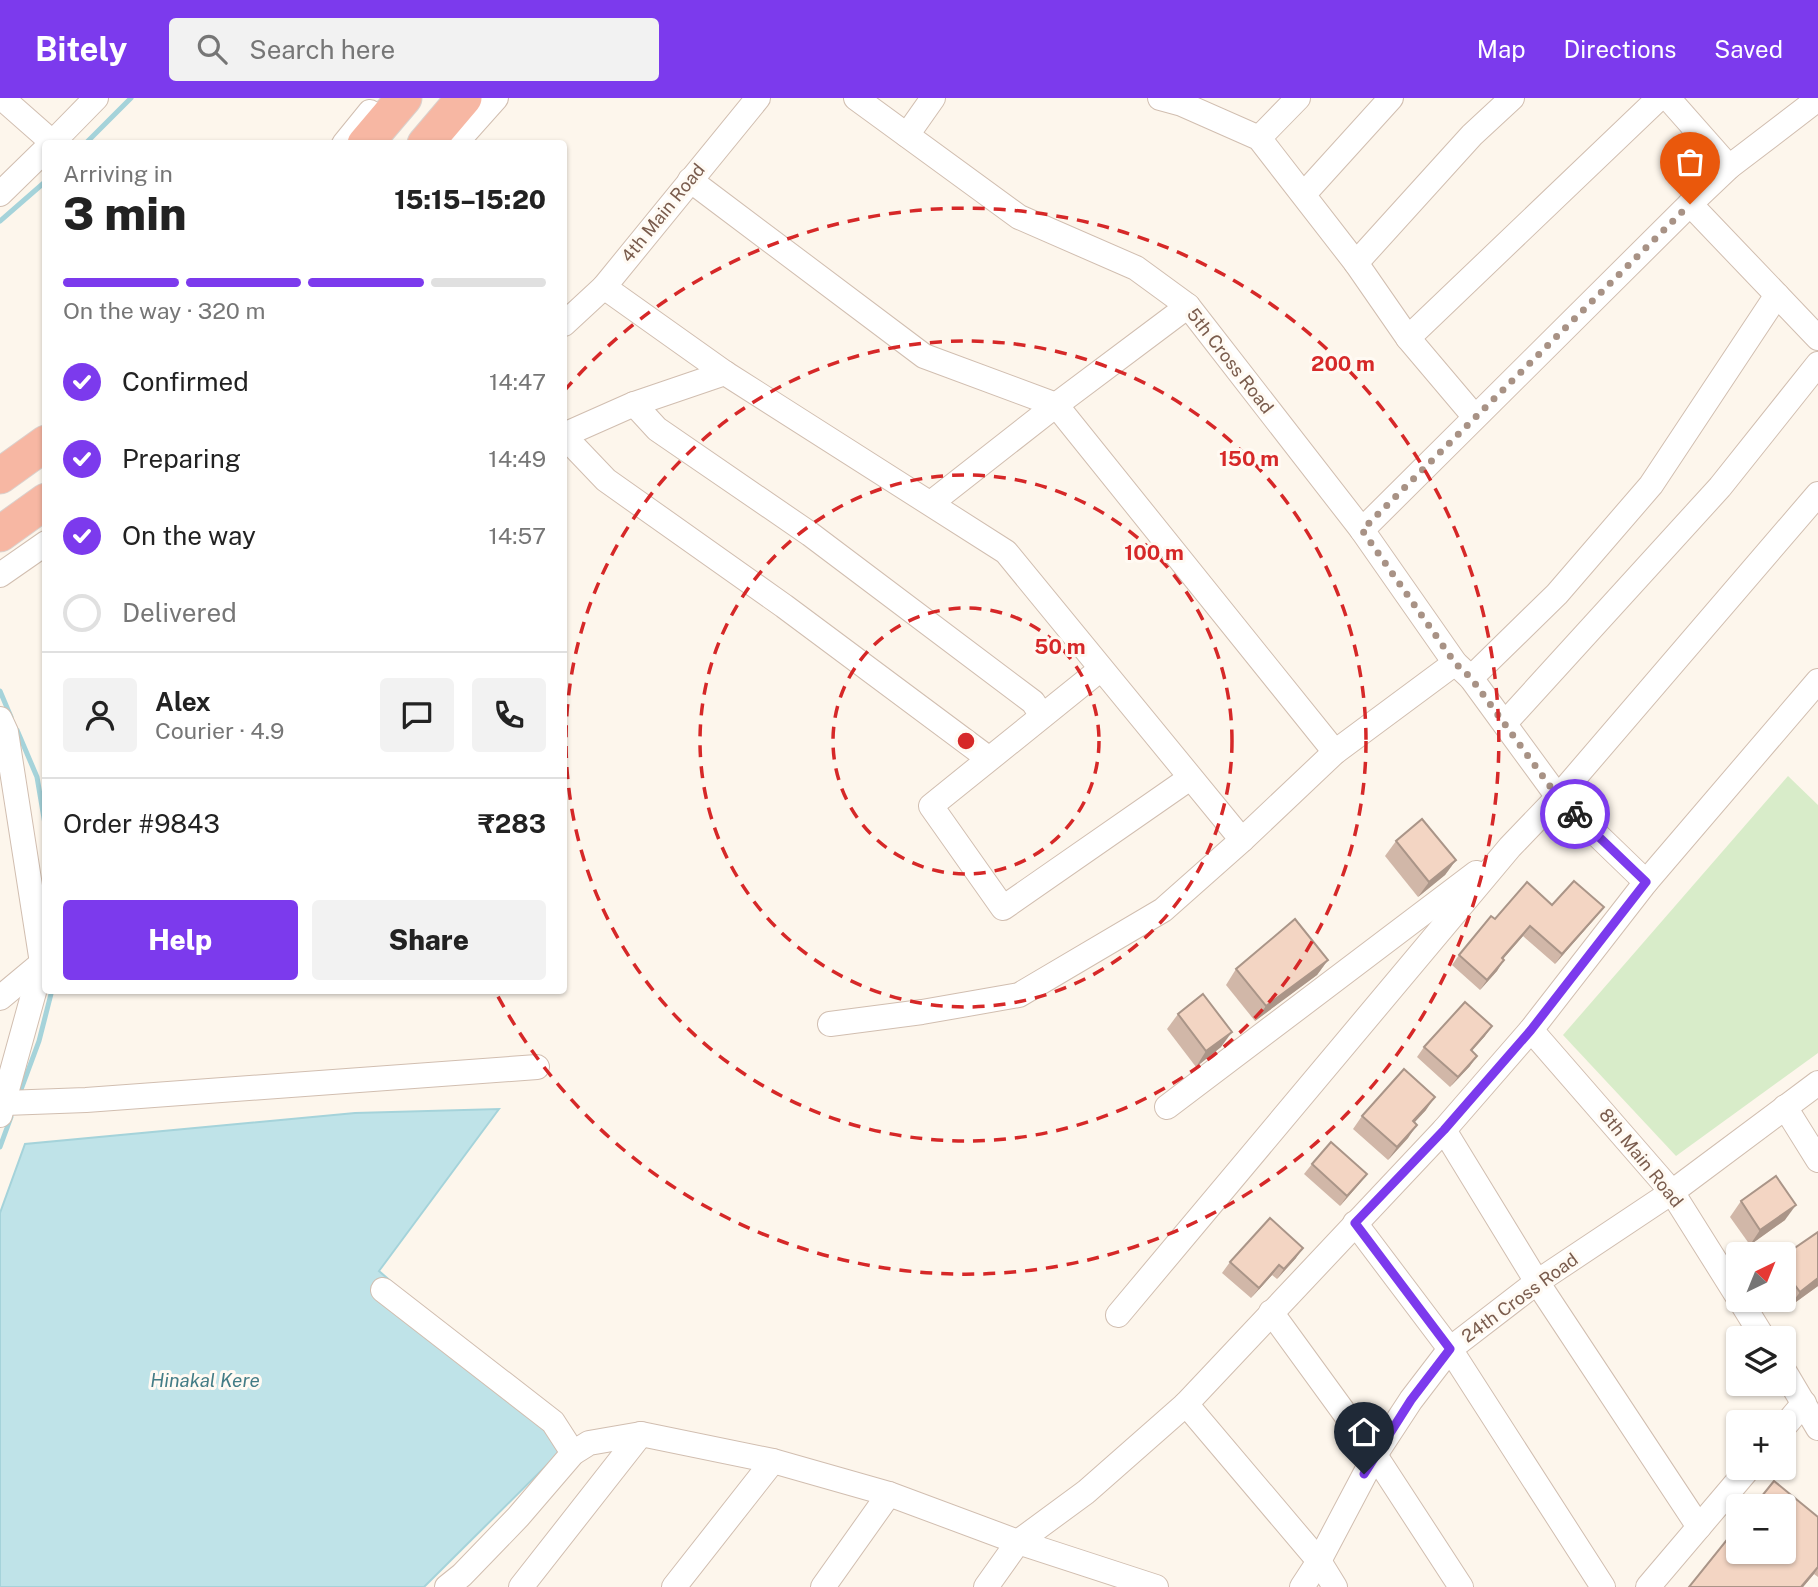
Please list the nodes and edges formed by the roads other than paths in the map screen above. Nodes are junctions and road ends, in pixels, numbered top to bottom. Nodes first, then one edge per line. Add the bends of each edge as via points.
1 (2, 98) edge
2 (96, 98) edge
3 (382, 98) edge
4 (404, 98) edge
5 (464, 98) edge
6 (496, 98) edge
7 (758, 98) edge
8 (856, 98) edge
9 (933, 98) edge
10 (1298, 98) edge
11 (1391, 98) edge
12 (1512, 98) edge
13 (1659, 98) edge
14 (1668, 98) edge
15 (1818, 99) edge
16 (1176, 100) edge
17 (907, 135) junction
18 (1259, 138) junction
19 (44, 140) edge
20 (54, 140) edge
21 (347, 140) edge
22 (368, 140) edge
23 (428, 140) edge
24 (459, 140) edge
25 (42, 152) edge
26 (1729, 167) junction
27 (690, 180) junction
28 (0, 194) edge
29 (1304, 194) junction
30 (1690, 204) junction
31 (1356, 263) junction
32 (604, 287) junction
33 (1777, 295) junction
34 (1188, 306) junction
35 (567, 321) edge
36 (1408, 338) junction
37 (1818, 338) edge
38 (1818, 364) edge
39 (724, 373) junction
40 (634, 404) junction
41 (1056, 405) junction
42 (1474, 416) junction
43 (42, 427) edge
44 (567, 435) edge
45 (567, 439) edge
46 (42, 446) edge
47 (0, 458) edge
48 (0, 476) edge
49 (1818, 494) edge
50 (931, 503) junction
51 (42, 504) edge
52 (1362, 530) junction
53 (0, 534) edge
54 (42, 546) edge
55 (0, 575) edge
56 (1101, 669) junction
57 (1463, 670) junction
58 (1818, 681) edge
59 (1042, 716) junction
60 (0, 719) edge
61 (1505, 723) junction
62 (1335, 752) junction
63 (988, 758) junction
64 (1190, 779) junction
65 (1558, 797) junction
66 (9, 815) edge
67 (1242, 840) junction
68 (1510, 847) junction
69 (1646, 882) junction
70 (42, 962) junction
71 (0, 998) edge
72 (831, 1024) dead end
73 (1531, 1030) junction
74 (537, 1068) dead end
75 (1818, 1083) edge
76 (1167, 1107) dead end
77 (1785, 1107) junction
78 (2, 1109) edge
79 (1444, 1130) junction
80 (1818, 1160) edge
81 (1672, 1192) junction
82 (1355, 1223) junction
83 (1726, 1277) edge
84 (1537, 1282) junction
85 (383, 1290) dead end
86 (1271, 1312) junction
87 (1118, 1315) dead end
88 (1450, 1349) junction
89 (1796, 1390) edge
90 (1804, 1403) junction
91 (1186, 1405) junction
92 (1796, 1413) edge
93 (1818, 1428) edge
94 (641, 1434) junction
95 (573, 1452) junction
96 (1375, 1455) junction
97 (773, 1461) junction
98 (1739, 1480) edge
99 (889, 1494) junction
100 (1699, 1527) junction
101 (1018, 1542) junction
102 (1319, 1561) junction
103 (447, 1587) edge
104 (521, 1587) edge
105 (674, 1587) edge
106 (824, 1587) edge
107 (986, 1587) edge
108 (1156, 1587) edge
109 (1302, 1587) edge
110 (1335, 1587) edge
111 (1461, 1587) edge
112 (1603, 1587) edge
113 (1648, 1587) edge

1 - 19 street
2 - 20 street
3 - 21 street
4 - 22 highway
5 - 23 highway
6 - 24 street
7 - 27 street, 4th Main Road
8 - 17 street, 5th Cross Road
9 - 17 street
10 - 18 street
11 - 29 street
12 - 31 street via 1472,135
13 - 36 street
14 - 26 street
15 - 26 street
16 - 18 street
17 - 34 street, 5th Cross Road via 1019,217 1136,268
18 - 29 street
25 - 28 street
26 - 30 street
27 - 32 street, 4th Main Road
27 - 41 street via 925,356
29 - 31 street
30 - 33 street
30 - 42 street
31 - 36 street
32 - 35 street, 4th Main Road
32 - 39 street
33 - 37 street
33 - 57 street via 1651,485 1557,594
34 - 41 street
34 - 52 street, 5th Cross Road
36 - 42 street
38 - 61 street via 1720,486
39 - 40 street
39 - 50 street
40 - 44 street
40 - 59 street via 657,429 810,534 1034,702
41 - 50 street
41 - 62 street
42 - 52 street
43 - 47 street
45 - 63 street via 606,480
46 - 48 highway
49 - 65 street
50 - 56 street via 1006,552
51 - 53 highway
52 - 57 street, 5th Cross Road
54 - 55 street
56 - 59 street
56 - 64 street
57 - 61 street, 5th Cross Road
57 - 62 street
58 - 69 street
59 - 63 street
60 - 66 street via 6,732
61 - 65 street, 5th Cross Road
62 - 67 street
63 - 64 street via 931,807 1003,908
64 - 67 street
65 - 68 street
65 - 69 street, 5th Cross Road
66 - 70 street
67 - 72 street via 1163,910 1019,995
68 - 76 street
68 - 87 street
69 - 73 street
70 - 71 street
70 - 78 street
73 - 79 street
73 - 81 street, 8th Main Road
74 - 78 street
75 - 77 street, 24th Cross Road
77 - 80 street
77 - 81 street, 24th Cross Road
79 - 82 street
79 - 84 street
81 - 83 street, 8th Main Road
81 - 84 street, 24th Cross Road
82 - 86 street
82 - 88 street
84 - 88 street, 24th Cross Road
84 - 100 street
85 - 95 street via 553,1422
86 - 91 street
86 - 96 street
88 - 96 street, 24th Cross Road
88 - 112 street
89 - 90 street
90 - 92 street
90 - 93 street
91 - 101 street via 1086,1492
91 - 102 street
94 - 95 street via 589,1443
94 - 97 street
94 - 104 street
95 - 103 street via 518,1517
96 - 102 street, 24th Cross Road
96 - 111 street
97 - 99 street
97 - 105 street
98 - 100 street
99 - 101 street
99 - 106 street
100 - 113 street
101 - 107 street
101 - 108 street
102 - 109 street, 24th Cross Road
102 - 110 street

